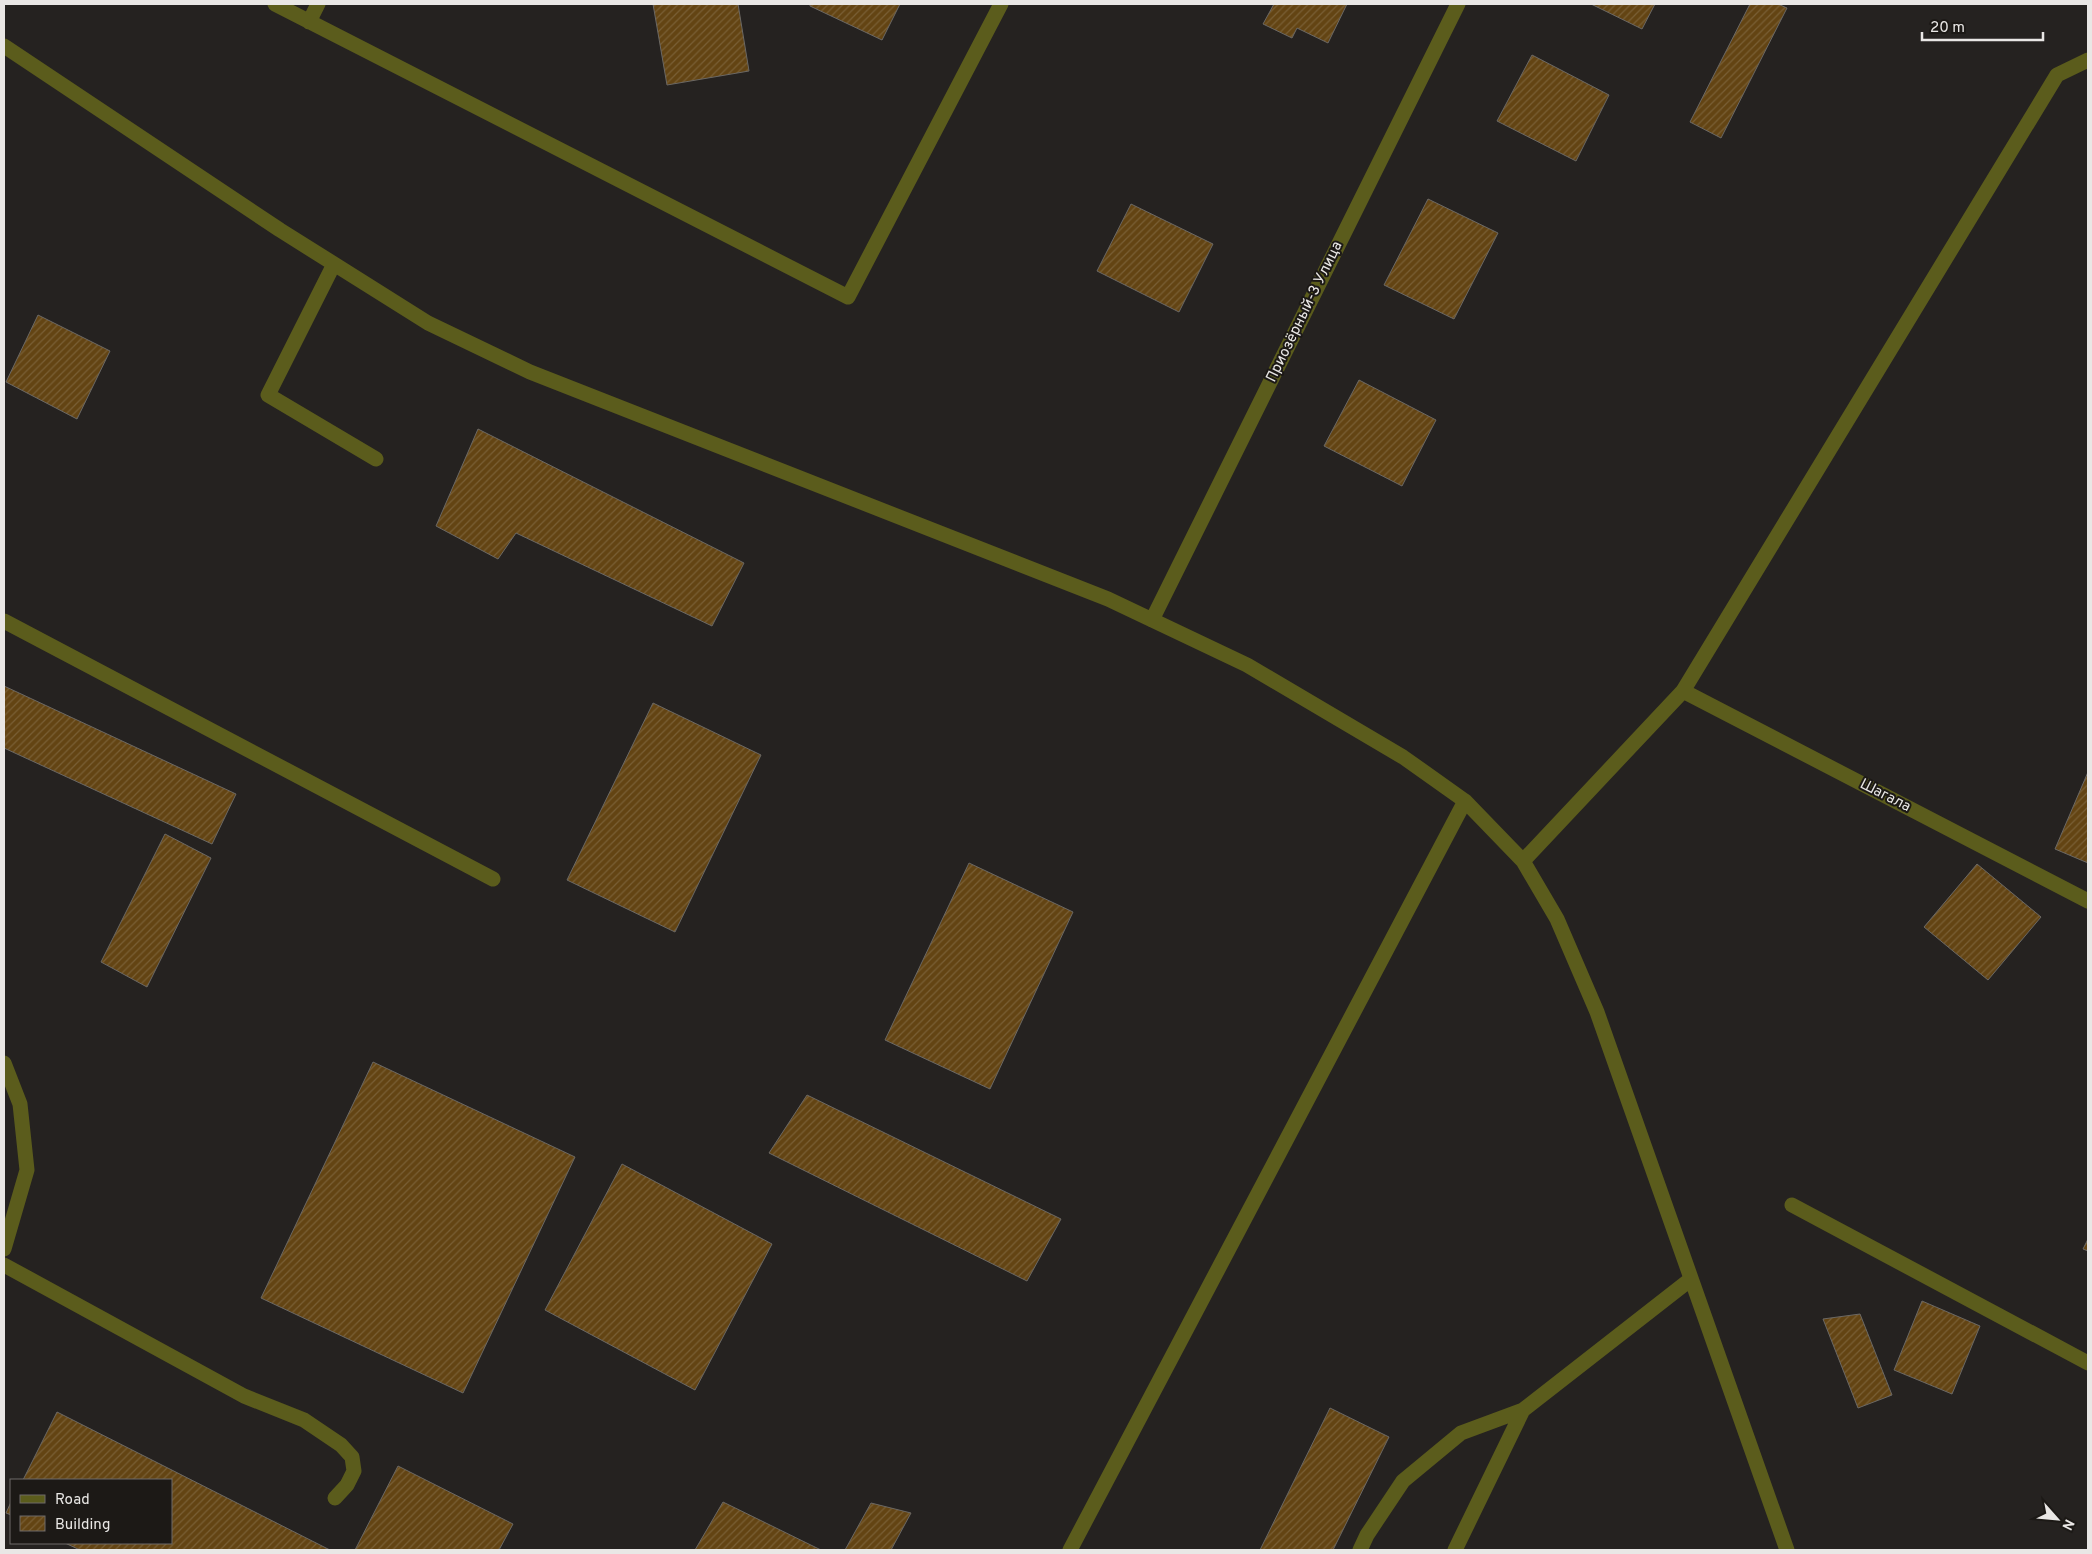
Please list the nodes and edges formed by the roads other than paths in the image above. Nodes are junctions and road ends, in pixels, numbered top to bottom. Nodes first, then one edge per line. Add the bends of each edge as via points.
1 (275, 4) edge
2 (318, 4) edge
3 (1001, 4) edge
4 (1458, 4) edge
5 (310, 22) junction
6 (4, 46) edge
7 (2088, 60) edge
8 (334, 264) junction
9 (376, 459) dead end
10 (1152, 620) junction
11 (4, 621) edge
12 (1683, 691) junction
13 (1465, 801) junction
14 (1523, 862) junction
15 (493, 879) dead end
16 (2088, 901) edge
17 (4, 1063) edge
18 (1792, 1205) dead end
19 (4, 1249) edge
20 (4, 1265) edge
21 (1691, 1279) junction
22 (2088, 1363) edge
23 (1523, 1410) junction
24 (335, 1498) dead end
25 (1785, 1549) edge
26 (1070, 1550) edge
27 (1360, 1550) edge
28 (1455, 1550) edge

1 - 5 street
2 - 5 street
3 - 5 street via 848,297
4 - 10 street, Приозёрный-3 Улица
6 - 8 street
7 - 12 street via 2057,75
8 - 9 street via 268,395
8 - 10 street via 428,323 530,372 1108,599
10 - 13 street via 1247,664 1402,757
11 - 15 street
12 - 14 street
12 - 16 street, Шагала
13 - 14 street
13 - 26 street
14 - 21 street via 1557,919 1597,1012
17 - 19 street via 20,1104 27,1170
18 - 22 street
20 - 24 street via 244,1396 304,1420 341,1445 352,1457 354,1470 347,1485
21 - 23 street
21 - 25 street
23 - 27 street via 1461,1433 1403,1481
23 - 28 street

